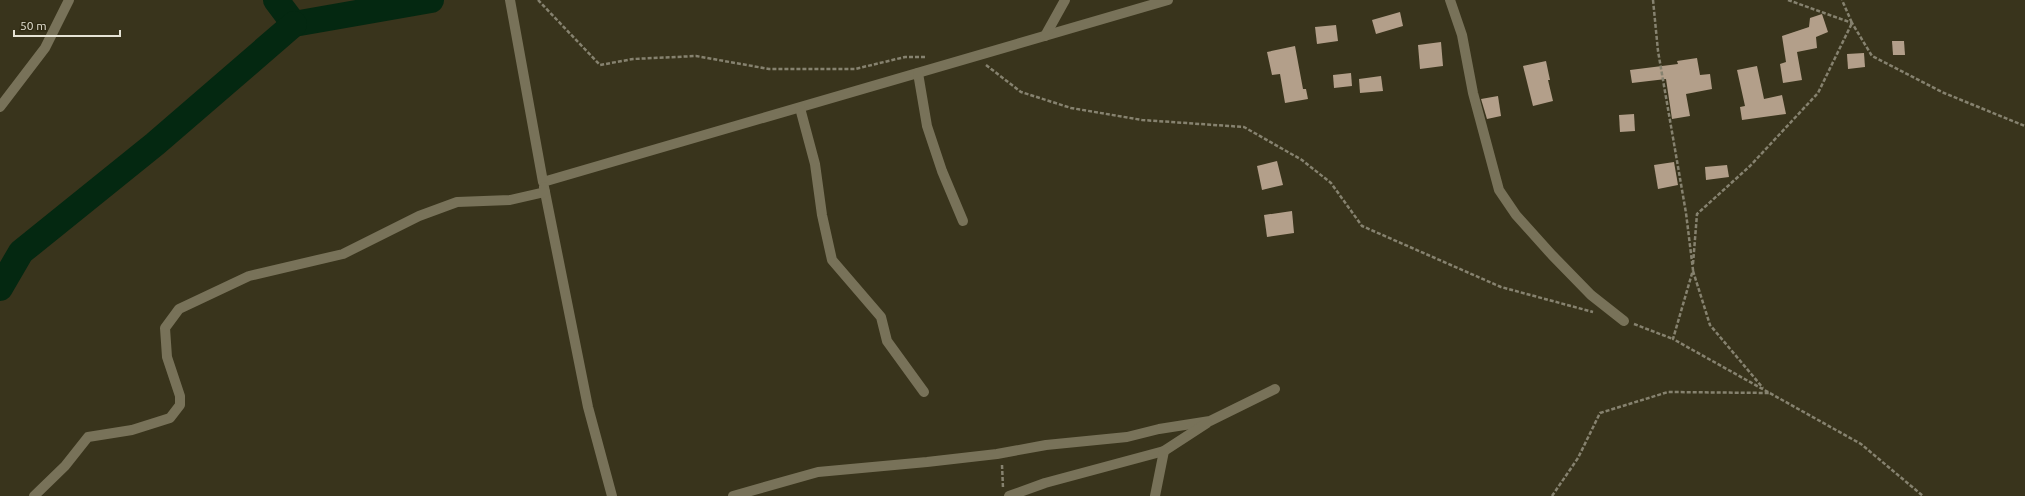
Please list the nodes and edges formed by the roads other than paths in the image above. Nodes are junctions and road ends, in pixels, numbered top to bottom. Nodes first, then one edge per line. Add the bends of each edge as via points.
1 (69, 0) edge
2 (510, 0) edge
3 (1065, 0) edge
4 (1168, 0) edge
5 (1450, 0) edge
6 (1045, 36) junction
7 (918, 73) junction
8 (0, 107) edge
9 (800, 108) junction
10 (543, 182) junction
11 (545, 192) junction
12 (963, 221) dead end
13 (1624, 321) road end
14 (1275, 389) dead end
15 (924, 392) dead end
16 (1210, 421) junction
17 (1164, 452) junction
18 (34, 496) edge
19 (612, 496) edge
20 (733, 496) edge
21 (1009, 496) edge
22 (1155, 496) edge

1 - 8 street via 45,48
2 - 10 street
3 - 6 street
4 - 6 street
5 - 13 street via 1462,35 1473,93 1499,190 1516,215 1591,295
6 - 7 street
7 - 9 street
7 - 12 street via 927,126
9 - 10 street
9 - 15 street via 815,164 822,215 832,260 881,316 887,341
10 - 11 street
11 - 18 street via 510,200 457,202 419,216 343,254 249,276 178,310 165,328 167,357 180,396 180,405 170,418 132,430 88,437 65,466
11 - 19 street via 588,407
14 - 16 street
16 - 17 street
16 - 20 street via 1127,437 1046,445 997,454 818,472
17 - 21 street via 1045,483
17 - 22 street

